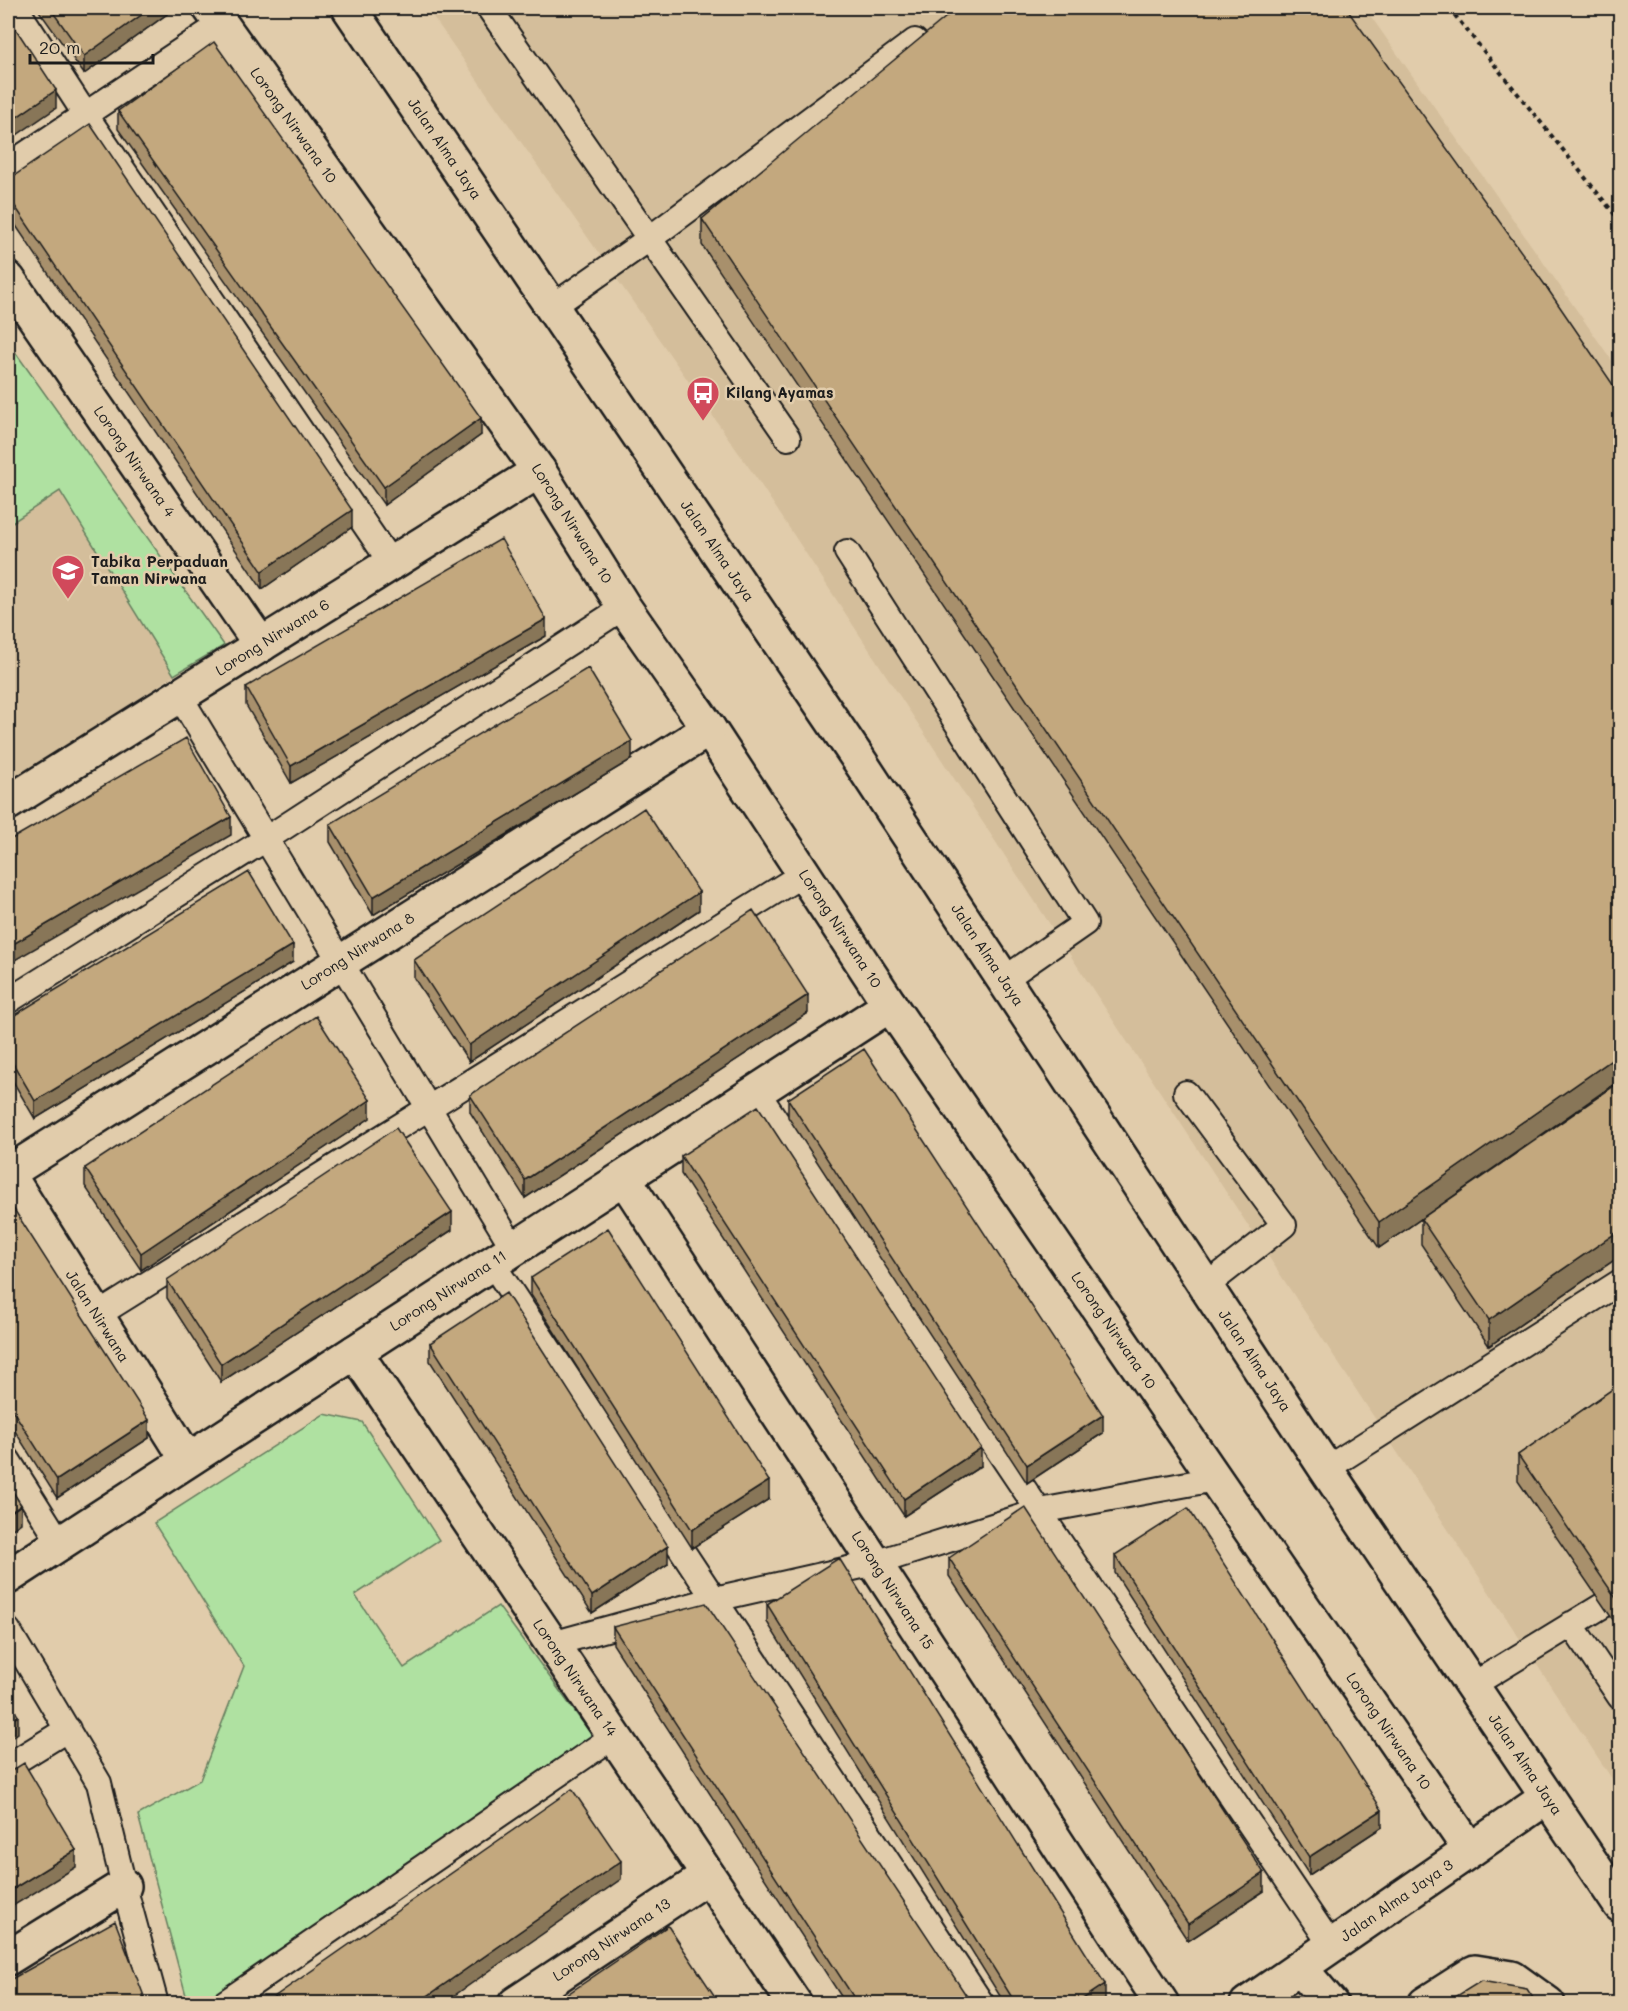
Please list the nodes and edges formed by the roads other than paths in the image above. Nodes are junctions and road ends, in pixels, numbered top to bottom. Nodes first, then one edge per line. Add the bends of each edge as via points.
1 (16, 8) edge
2 (349, 8) edge
3 (489, 8) edge
4 (216, 16) edge
5 (915, 41) edge
6 (85, 114) junction
7 (8, 166) edge
8 (649, 239) junction
9 (8, 279) edge
10 (552, 307) junction
11 (788, 438) dead end
12 (538, 471) junction
13 (847, 552) dead end
14 (392, 563) junction
15 (624, 607) junction
16 (261, 645) junction
17 (179, 695) junction
18 (708, 729) junction
19 (8, 803) edge
20 (266, 839) junction
21 (803, 874) junction
22 (341, 962) junction
23 (1003, 980) junction
24 (8, 1001) edge
25 (890, 1005) junction
26 (757, 1092) junction
27 (1186, 1093) dead end
28 (429, 1108) junction
29 (8, 1173) edge
30 (624, 1178) junction
31 (503, 1256) junction
32 (1620, 1282) edge
33 (1206, 1286) junction
34 (96, 1316) junction
35 (355, 1352) junction
36 (187, 1459) junction
37 (8, 1460) edge
38 (1326, 1469) junction
39 (1215, 1479) junction
40 (1040, 1511) junction
41 (60, 1543) junction
42 (875, 1563) junction
43 (8, 1577) edge
44 (1620, 1595) edge
45 (715, 1599) junction
46 (1571, 1624) junction
47 (8, 1630) edge
48 (552, 1644) junction
49 (1472, 1686) junction
50 (1620, 1697) edge
51 (68, 1729) junction
52 (614, 1736) junction
53 (8, 1766) edge
54 (1546, 1798) junction
55 (1470, 1850) junction
56 (708, 1876) junction
57 (124, 1886) junction
58 (1620, 1905) edge
59 (1331, 1945) junction
60 (8, 1958) edge
61 (1300, 1968) junction
62 (1546, 2002) edge
63 (156, 2004) edge
64 (223, 2004) edge
65 (515, 2004) edge
66 (795, 2004) edge
67 (982, 2004) edge
68 (1162, 2004) edge
69 (1247, 2004) edge
70 (1331, 2004) edge
71 (1425, 2004) edge

1 - 6 lane
2 - 10 street, Jalan Alma Jaya
3 - 8 lane
4 - 6 lane
4 - 12 street, Lorong Nirwana 10
5 - 8 lane
6 - 7 lane
6 - 14 lane
8 - 10 lane
8 - 11 lane
9 - 16 street, Lorong Nirwana 4
10 - 23 street, Jalan Alma Jaya
12 - 14 street, Lorong Nirwana 6
12 - 15 street, Lorong Nirwana 10
13 - 23 lane via 1085,923
14 - 16 street, Lorong Nirwana 6
15 - 18 street, Lorong Nirwana 10
15 - 20 lane
16 - 17 street, Lorong Nirwana 6
17 - 19 street, Lorong Nirwana 6
17 - 20 lane
18 - 21 street, Lorong Nirwana 10
18 - 22 street, Lorong Nirwana 8
20 - 22 lane
20 - 24 lane
21 - 25 street, Lorong Nirwana 10
21 - 28 lane
22 - 28 lane
22 - 29 street, Lorong Nirwana 8
23 - 33 street, Jalan Alma Jaya
25 - 26 street, Lorong Nirwana 11
25 - 39 street, Lorong Nirwana 10
26 - 30 street, Lorong Nirwana 11
26 - 40 lane
27 - 33 lane via 1284,1225
28 - 31 lane
28 - 34 lane
29 - 34 street, Jalan Nirwana
30 - 31 street, Lorong Nirwana 11
30 - 42 street, Lorong Nirwana 15
31 - 35 street, Lorong Nirwana 11
31 - 45 lane
32 - 38 lane
33 - 38 street, Jalan Alma Jaya
34 - 36 street, Jalan Nirwana
35 - 36 street, Lorong Nirwana 11
35 - 48 street, Lorong Nirwana 14
36 - 41 street, Lorong Nirwana 11
37 - 41 lane
38 - 49 street, Jalan Alma Jaya
39 - 40 lane
39 - 55 street, Lorong Nirwana 10
40 - 42 lane
40 - 59 lane
41 - 43 street, Lorong Nirwana 11
42 - 45 lane
42 - 68 street, Lorong Nirwana 15
44 - 46 lane
45 - 48 lane
45 - 67 lane
46 - 49 lane
46 - 50 lane
47 - 51 lane
48 - 52 street, Lorong Nirwana 14
49 - 54 street, Jalan Alma Jaya
51 - 53 lane
51 - 57 lane via 99,1783
52 - 56 street, Lorong Nirwana 14
52 - 64 lane
54 - 55 street, Jalan Alma Jaya 3
54 - 58 street, Jalan Alma Jaya
55 - 59 street, Jalan Alma Jaya 3
56 - 65 street, Lorong Nirwana 13
56 - 66 street, Lorong Nirwana 14
57 - 60 street
57 - 63 lane
59 - 61 street, Jalan Alma Jaya 3
61 - 69 street, Jalan Alma Jaya 3
61 - 70 street
62 - 71 street via 1512,1978 1475,1972

